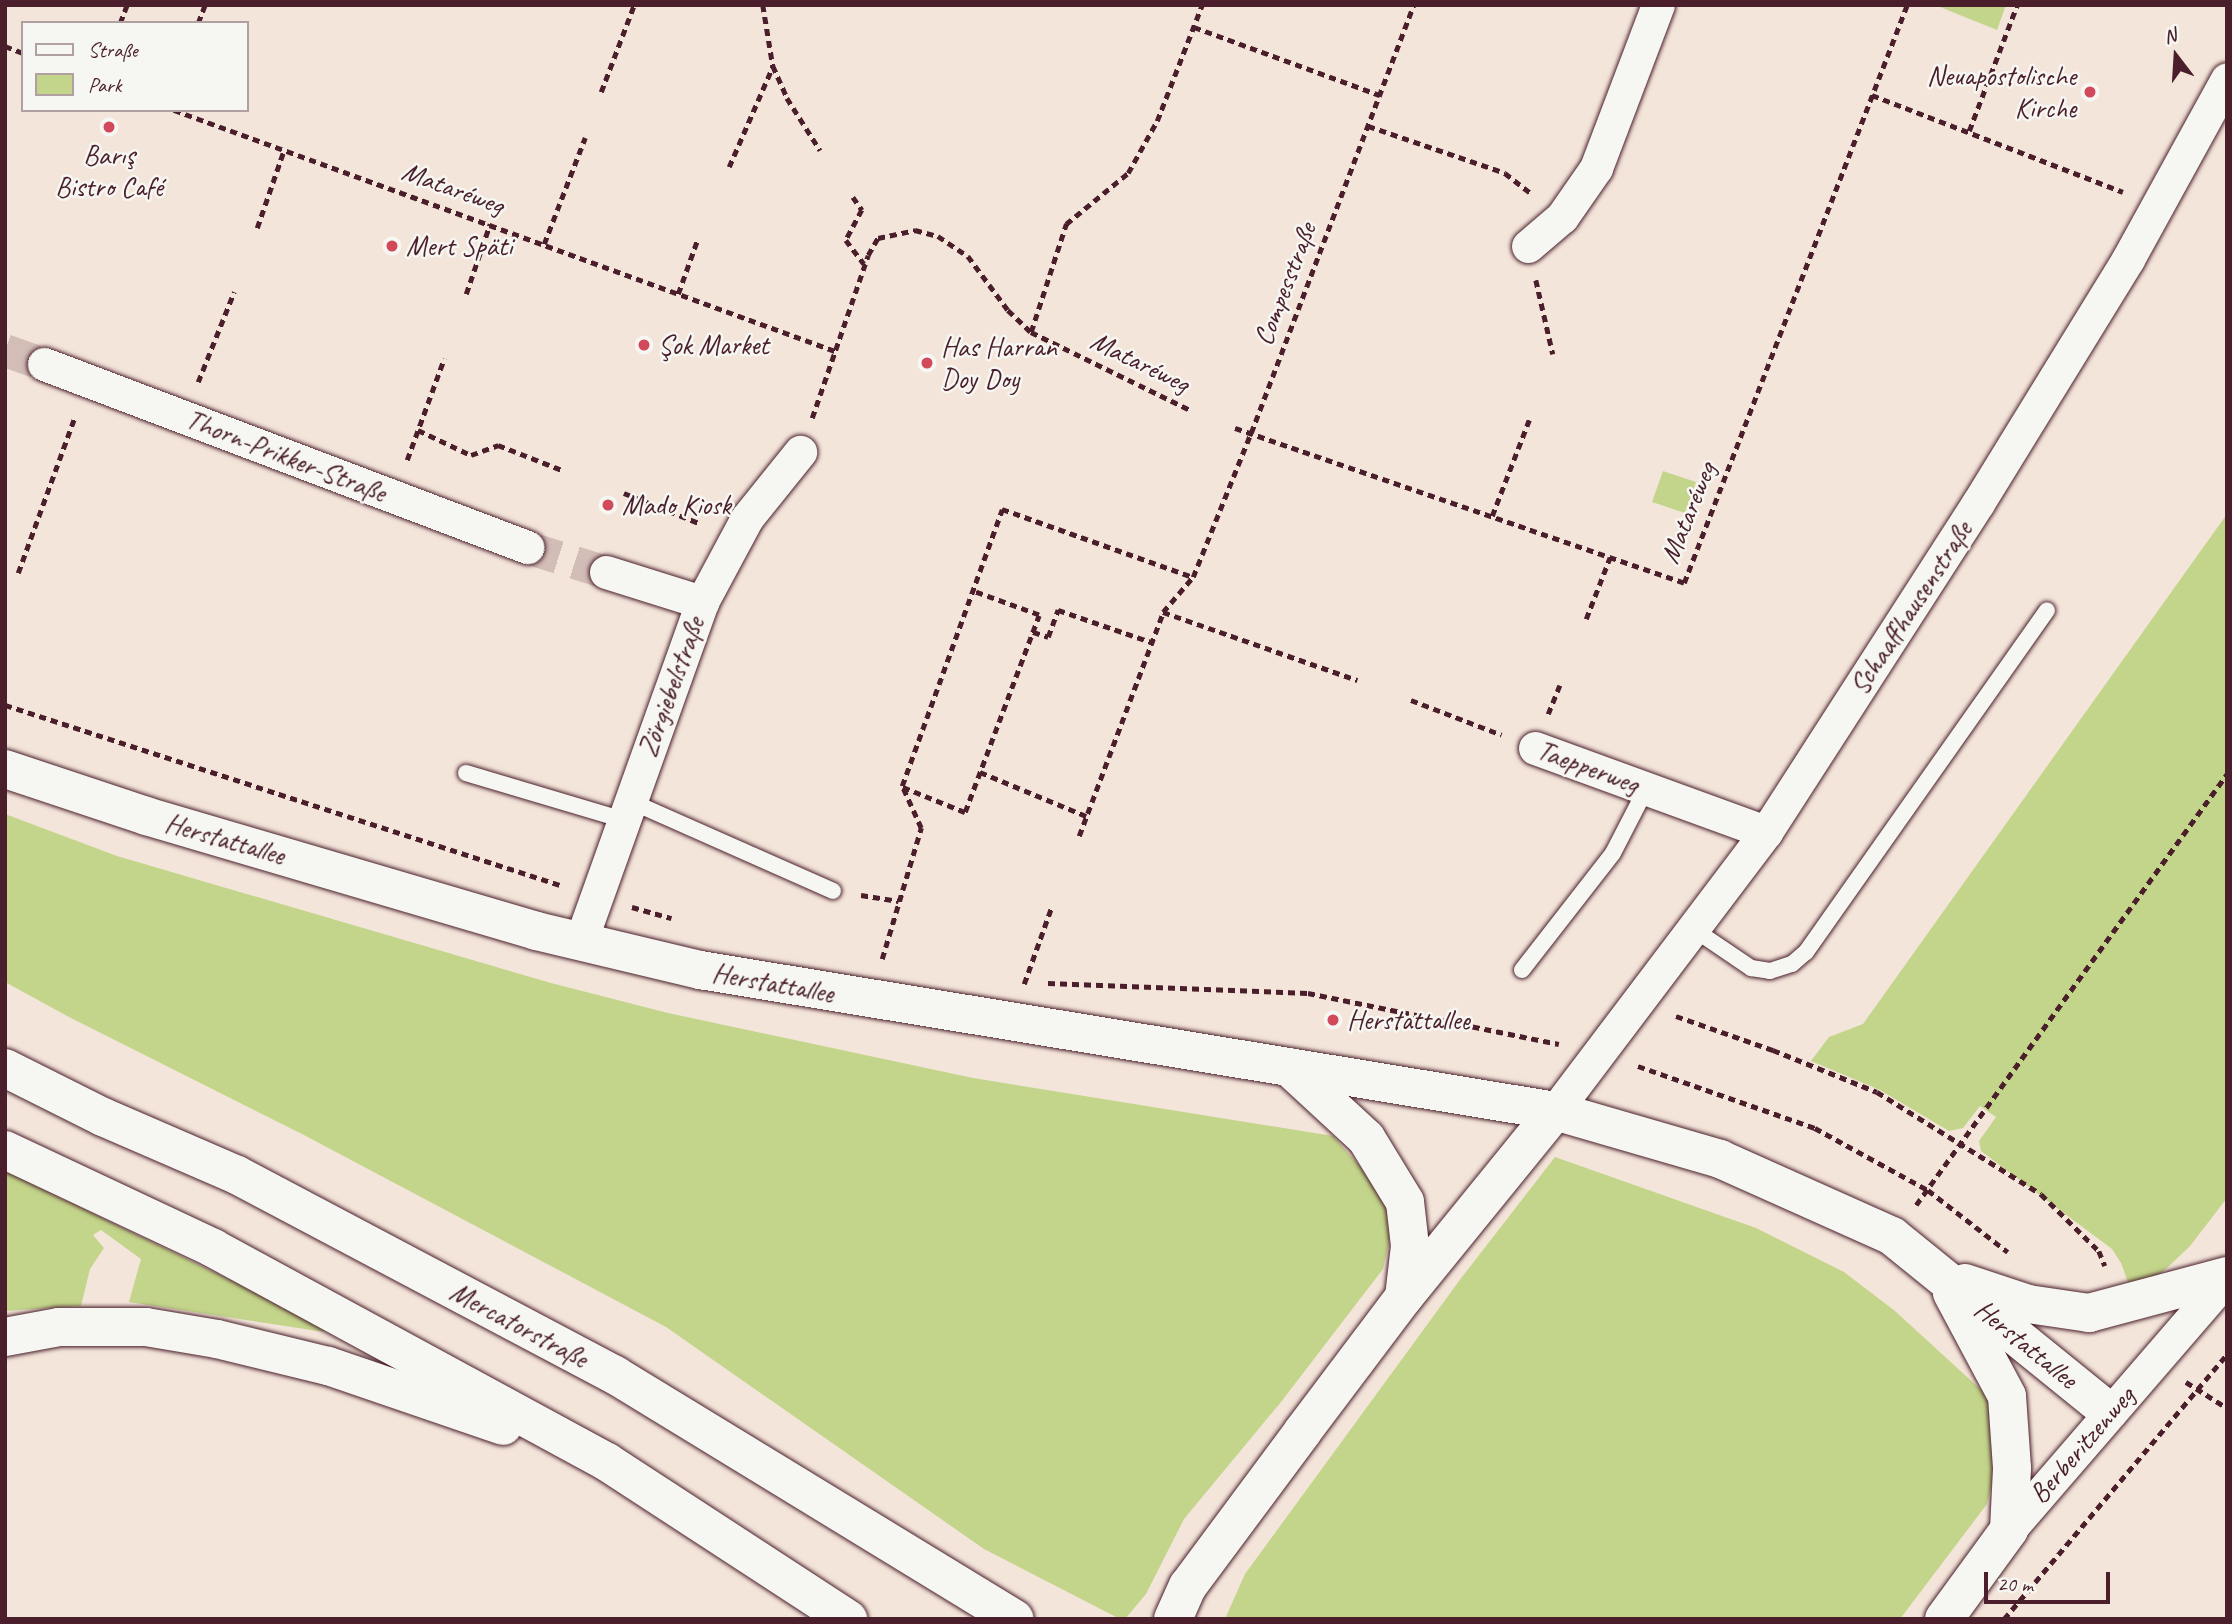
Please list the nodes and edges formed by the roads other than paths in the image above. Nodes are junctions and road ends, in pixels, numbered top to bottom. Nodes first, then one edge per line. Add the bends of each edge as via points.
1 (1658, 5) edge
2 (2227, 79) edge
3 (1528, 246) road end
4 (44, 364) tunnel mouth
5 (800, 452) road end
6 (527, 547) tunnel mouth
7 (606, 572) tunnel mouth
8 (702, 602) junction
9 (2047, 610) dead end
10 (1535, 748) road end
11 (5, 769) edge
12 (466, 773) dead end
13 (1646, 789) junction
14 (627, 810) junction
15 (1766, 832) junction
16 (833, 891) road end
17 (1695, 930) junction
18 (580, 943) junction
19 (1522, 970) dead end
20 (1289, 1067) junction
21 (11, 1069) edge
22 (1555, 1111) junction
23 (5, 1150) edge
24 (1943, 1275) junction
25 (2227, 1276) edge
26 (1404, 1297) junction
27 (5, 1337) edge
28 (2109, 1412) junction
29 (607, 1462) junction
30 (2009, 1530) junction
31 (848, 1619) edge
32 (1013, 1619) edge
33 (1173, 1619) edge
34 (1944, 1619) edge

1 - 3 street via 1596,168 1562,217
2 - 15 street, Schaaffhausenstraße via 2158,205 1978,503
4 - 6 street, Thorn-Prikker-Straße
5 - 8 street, Zörgiebelstraße via 747,518
7 - 8 street
8 - 14 street, Zörgiebelstraße
9 - 17 lane via 1806,952 1792,964 1770,971 1751,968
10 - 13 street, Taepperweg
11 - 18 main road, Herstattallee via 146,816
12 - 14 lane
13 - 15 street, Taepperweg
13 - 19 lane via 1613,853
14 - 16 lane
14 - 18 street, Zörgiebelstraße
15 - 17 street, Schaaffhausenstraße
17 - 22 street, Schaaffhausenstraße
18 - 20 main road, Herstattallee via 700,970
20 - 22 main road, Herstattallee
20 - 26 main road via 1366,1138 1405,1202 1410,1246
21 - 32 main road, Mercatorstraße via 103,1117 237,1175 615,1376
22 - 24 main road, Herstattallee via 1720,1159 1892,1236
22 - 26 main road
23 - 29 main road via 213,1248
24 - 25 main road, Herstattallee via 2028,1304 2090,1313
24 - 28 main road, Herstattallee
24 - 30 main road, Herstattallee via 2007,1396 2012,1468
25 - 28 street, Berberitzenweg
26 - 33 main road via 1188,1586
27 - 29 main road via 60,1327 146,1327 217,1339 328,1366
28 - 30 street, Berberitzenweg
29 - 31 main road
30 - 34 main road, Berberitzenweg

